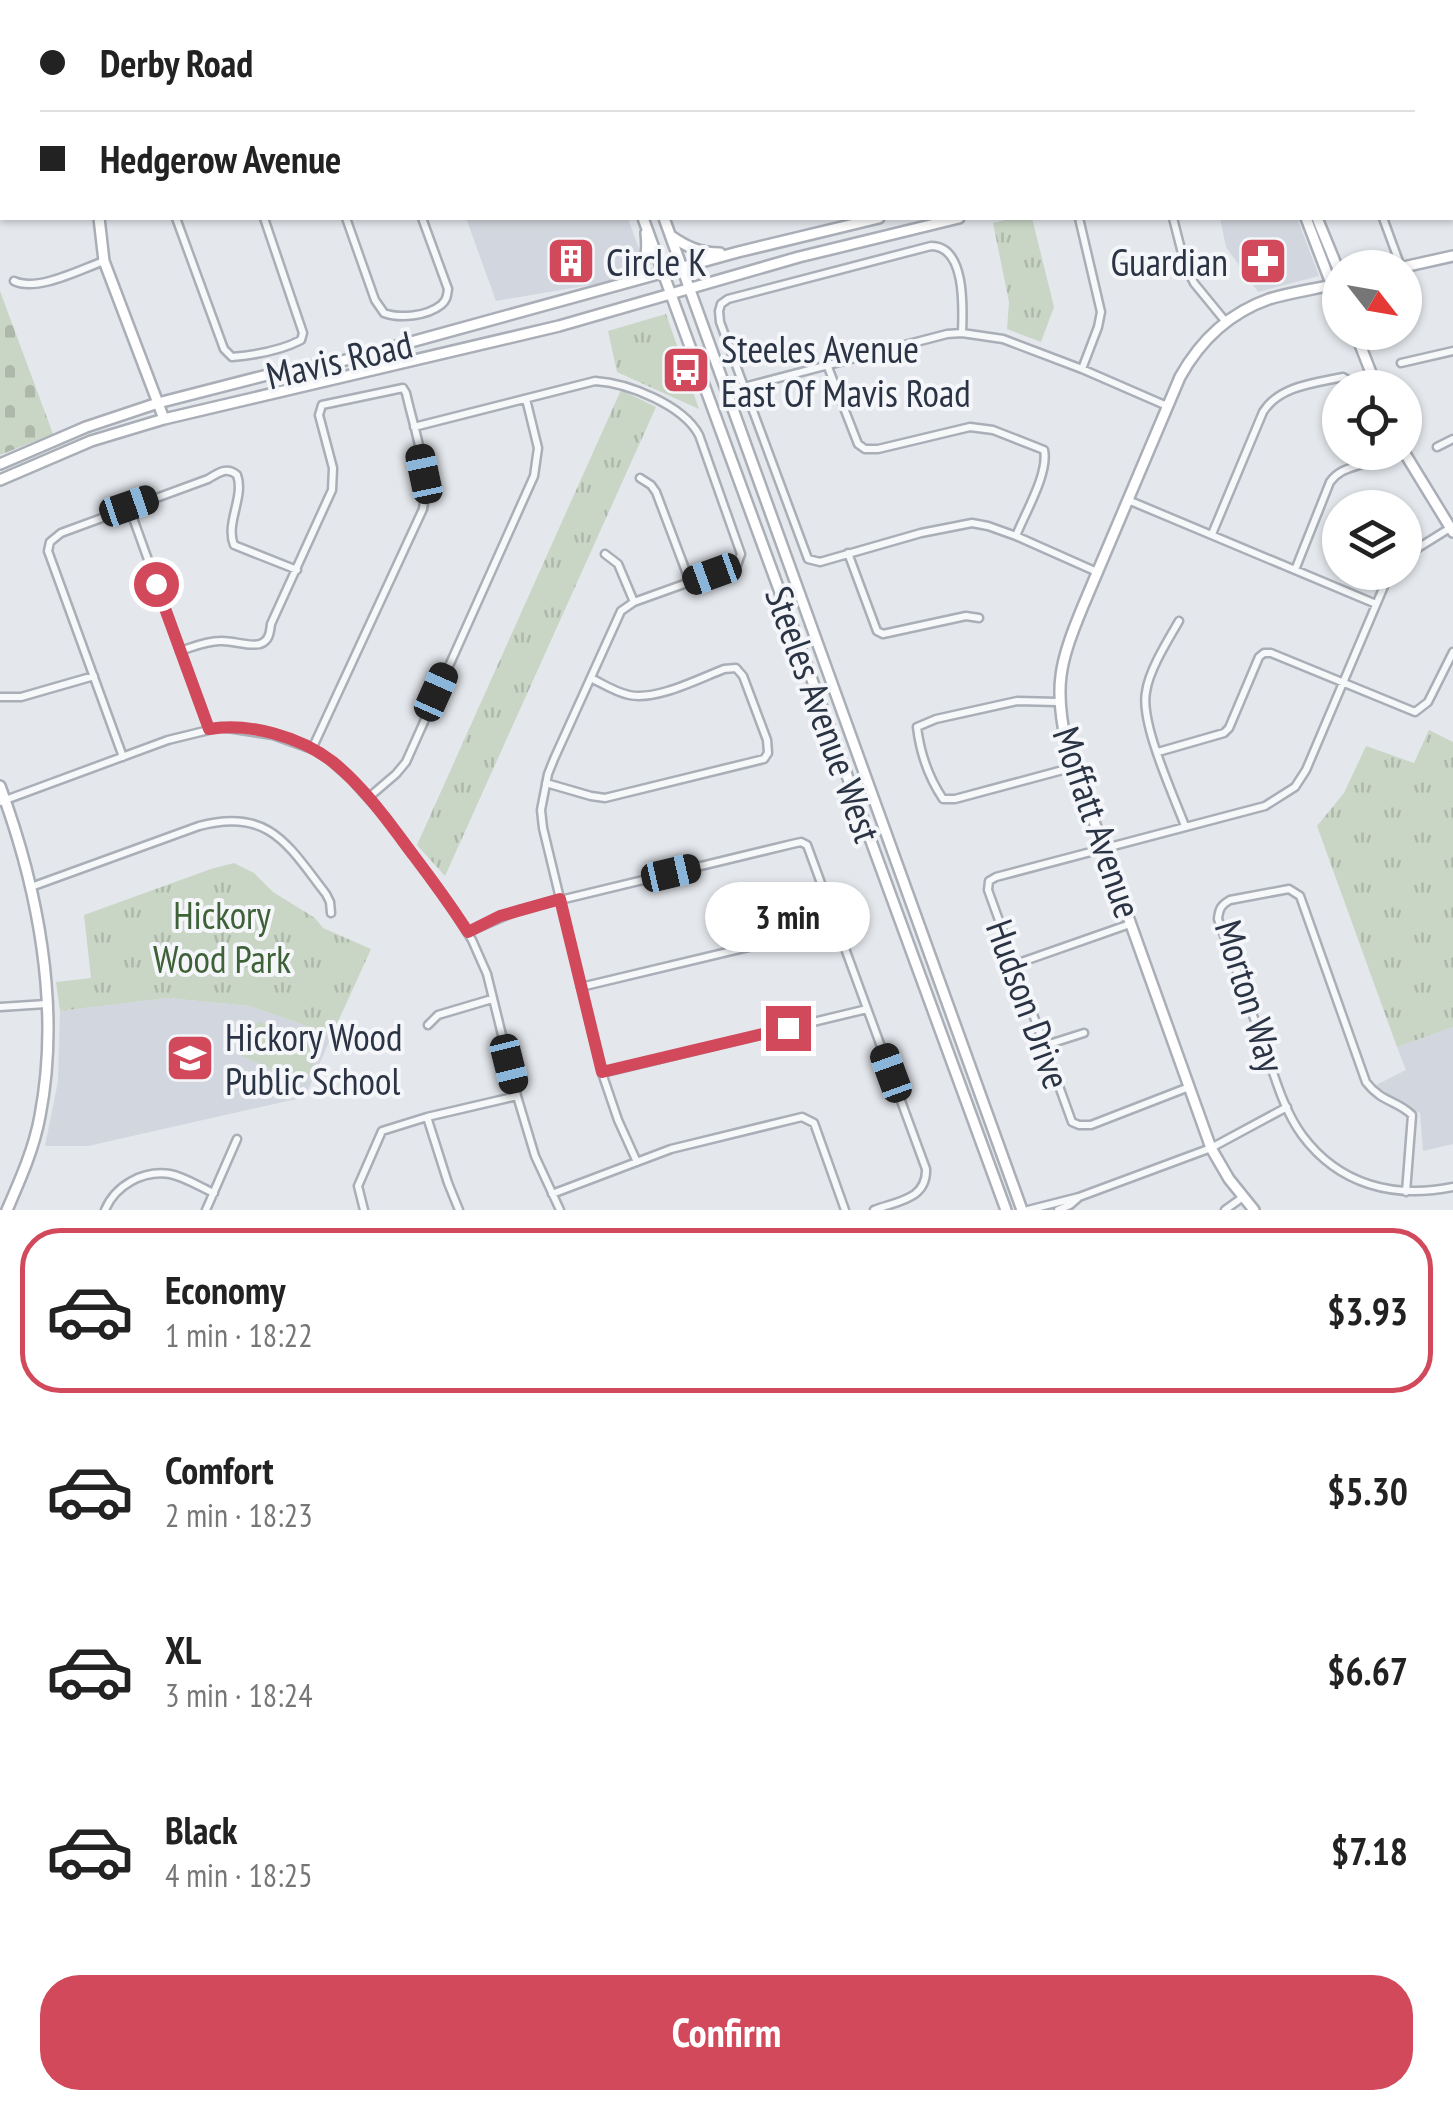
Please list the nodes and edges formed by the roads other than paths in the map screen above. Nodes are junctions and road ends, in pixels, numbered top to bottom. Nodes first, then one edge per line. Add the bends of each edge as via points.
1 (99, 220) edge
2 (177, 220) edge
3 (265, 220) edge
4 (347, 220) edge
5 (423, 220) edge
6 (644, 220) edge
7 (644, 220) edge
8 (665, 220) edge
9 (871, 220) edge
10 (952, 220) edge
11 (1079, 220) edge
12 (1174, 220) edge
13 (1307, 220) edge
14 (1319, 220) edge
15 (1384, 220) edge
16 (671, 236) junction
17 (1331, 250) edge
18 (1394, 250) edge
19 (738, 252) junction
20 (1322, 253) edge
21 (1453, 256) edge
22 (104, 261) junction
23 (1422, 262) edge
24 (683, 268) junction
25 (664, 273) junction
26 (14, 281) dead end
27 (620, 286) junction
28 (1322, 287) edge
29 (689, 288) junction
30 (671, 293) junction
31 (1226, 322) junction
32 (962, 333) junction
33 (1453, 351) edge
34 (342, 361) junction
35 (1401, 363) dead end
36 (828, 366) junction
37 (1082, 369) junction
38 (346, 376) junction
39 (1322, 383) edge
40 (744, 387) junction
41 (526, 399) junction
42 (158, 403) junction
43 (1167, 406) junction
44 (164, 419) junction
45 (414, 427) junction
46 (1453, 440) edge
47 (1437, 447) dead end
48 (0, 464) edge
49 (1342, 470) edge
50 (1415, 470) edge
51 (640, 478) dead end
52 (0, 480) edge
53 (1128, 500) junction
54 (129, 506) junction
55 (1452, 530) edge
56 (1212, 534) junction
57 (1016, 536) junction
58 (1422, 547) edge
59 (848, 553) junction
60 (605, 554) dead end
61 (297, 570) junction
62 (1295, 570) junction
63 (1097, 572) junction
64 (690, 582) junction
65 (1382, 590) edge
66 (634, 602) junction
67 (1376, 604) junction
68 (980, 618) dead end
69 (1180, 621) dead end
70 (180, 651) junction
71 (1453, 652) edge
72 (94, 676) junction
73 (590, 678) junction
74 (1342, 684) junction
75 (0, 697) edge
76 (1058, 702) junction
77 (209, 729) junction
78 (312, 749) junction
79 (1158, 752) junction
80 (123, 756) junction
81 (1074, 768) junction
82 (546, 783) junction
83 (0, 786) edge
84 (368, 798) junction
85 (3, 801) edge
86 (1185, 826) junction
87 (1104, 847) junction
88 (31, 886) junction
89 (560, 899) junction
90 (331, 912) dead end
91 (1132, 924) junction
92 (836, 926) junction
93 (468, 932) junction
94 (1013, 965) junction
95 (581, 987) junction
96 (492, 999) junction
97 (46, 1004) junction
98 (0, 1008) edge
99 (868, 1009) junction
100 (428, 1025) dead end
101 (1084, 1032) dead end
102 (1044, 1046) junction
103 (602, 1072) junction
104 (1189, 1088) junction
105 (517, 1096) junction
106 (1287, 1108) junction
107 (428, 1117) junction
108 (237, 1139) dead end
109 (1211, 1148) junction
110 (638, 1162) junction
111 (1453, 1188) edge
112 (1406, 1192) junction
113 (214, 1193) junction
114 (552, 1194) junction
115 (1079, 1197) junction
116 (1243, 1197) junction
117 (1028, 1209) edge
118 (7, 1210) edge
119 (105, 1210) edge
120 (206, 1210) edge
121 (364, 1210) edge
122 (459, 1210) edge
123 (560, 1210) edge
124 (845, 1210) edge
125 (874, 1210) edge
126 (1006, 1210) edge
127 (1058, 1210) edge
128 (1225, 1210) edge
129 (1254, 1210) edge

1 - 22 main road
2 - 3 street via 232,358 293,344 303,332
4 - 5 street via 374,300 384,314 400,317 442,304 448,289
6 - 25 main road, Steeles Avenue West
7 - 27 main road via 645,260
8 - 16 main road, Steeles Avenue West
9 - 19 main road, Mavis Road
10 - 29 main road, Mavis Road
11 - 37 street via 1100,312
12 - 31 street via 1185,265
13 - 20 main road
14 - 17 main road
15 - 18 street
16 - 19 main road via 706,253
16 - 24 main road, Steeles Avenue West
19 - 24 main road, Mavis Road
21 - 23 main road
22 - 26 street via 36,284
22 - 42 main road
24 - 25 main road, Mavis Road
24 - 29 main road, Steeles Avenue West
25 - 27 main road, Mavis Road
25 - 30 main road, Steeles Avenue West
27 - 34 main road, Mavis Road
28 - 31 main road, Moffatt Avenue via 1270,299
29 - 30 main road, Mavis Road
29 - 117 main road, Steeles Avenue West
30 - 38 main road, Mavis Road
30 - 126 main road, Steeles Avenue West
31 - 43 main road, Moffatt Avenue via 1194,352
32 - 36 street
32 - 37 street via 1003,339
32 - 40 street via 953,256 931,246 721,304 720,322
33 - 35 street
34 - 38 main road
34 - 42 main road, Mavis Road
36 - 40 street
36 - 57 street via 864,449 970,427 1044,450 1040,479
37 - 43 street
38 - 44 main road, Mavis Road
39 - 56 street via 1270,401
40 - 59 street via 808,558 820,562
41 - 45 street
41 - 64 street via 612,382 692,422 741,554 737,565
41 - 84 street via 538,448 534,476 406,762
42 - 44 main road
42 - 48 main road, Mavis Road
43 - 53 main road, Moffatt Avenue
44 - 52 main road, Mavis Road via 91,440
45 - 61 street via 402,388 322,405 318,415 332,490
45 - 78 street via 425,486 422,513
46 - 47 street
49 - 62 street via 1330,482
50 - 55 main road
51 - 64 street via 660,500
53 - 56 street
53 - 63 main road, Moffatt Avenue
54 - 61 street via 233,471 241,486 231,542
54 - 70 street
54 - 72 street via 54,536 48,551
55 - 58 street
56 - 62 street
57 - 59 street via 972,523
57 - 63 street
59 - 68 street via 877,631
60 - 66 street via 618,564
61 - 70 street via 262,644 218,640
62 - 67 street
63 - 76 main road, Moffatt Avenue via 1069,640
64 - 66 street
65 - 67 street
66 - 73 street via 621,611
67 - 74 street
69 - 79 street via 1146,688 1144,706
70 - 77 street
71 - 74 street via 1428,702 1415,712
72 - 75 street
72 - 80 street
73 - 82 street
73 - 82 street via 640,696 736,668 768,753 605,798
74 - 79 street via 1264,653 1224,733
74 - 86 street via 1295,788 1265,806
76 - 81 main road, Moffatt Avenue
76 - 81 street via 1018,701 936,718 917,727 919,742 943,799
77 - 78 street via 233,727
77 - 80 street
78 - 84 street
79 - 86 street
80 - 85 street
81 - 87 main road, Moffatt Avenue
82 - 89 street via 543,828
83 - 85 main road
84 - 93 street
85 - 88 main road
86 - 87 street
87 - 91 main road, Moffatt Avenue
87 - 94 street, Hudson Drive via 989,881
88 - 90 street via 200,826 238,820 257,824 289,846 326,894
88 - 97 main road
89 - 92 street via 801,842
89 - 93 street
89 - 95 street
91 - 94 street
91 - 104 main road, Moffatt Avenue
92 - 95 street
92 - 99 street
93 - 96 street
94 - 102 street, Hudson Drive
95 - 103 street
96 - 100 street via 438,1015
96 - 105 street
97 - 98 street
97 - 118 main road via 40,1118
99 - 103 street
99 - 125 street via 927,1176 915,1194
101 - 102 street
102 - 104 street, Hudson Drive via 1072,1122 1079,1125
103 - 110 street
104 - 109 main road, Moffatt Avenue
105 - 107 street
105 - 114 street
106 - 109 street
106 - 112 street, Morton Way via 1302,1134 1344,1175
106 - 112 street, Morton Way via 1218,919 1230,900 1289,888 1300,896 1366,1082 1412,1115
107 - 121 street via 382,1132 358,1186
107 - 122 street
108 - 113 street
109 - 115 street
109 - 116 main road, Moffatt Avenue
110 - 114 street
110 - 124 street via 802,1117 814,1123
111 - 112 street, Morton Way
113 - 119 street via 162,1174 122,1186
113 - 120 street
114 - 123 street
115 - 117 street
115 - 127 street
116 - 128 street
116 - 129 main road, Moffatt Avenue

